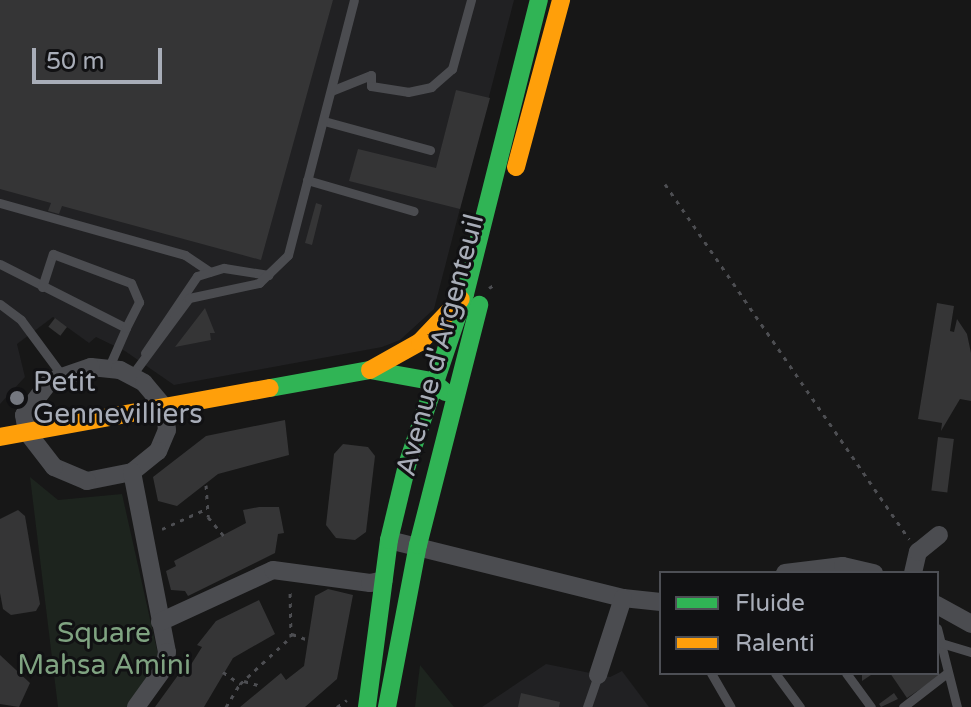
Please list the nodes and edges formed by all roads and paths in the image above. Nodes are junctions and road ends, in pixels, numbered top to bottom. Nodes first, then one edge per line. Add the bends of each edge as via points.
1 (354, 0) edge
2 (471, 0) edge
3 (539, 0) edge
4 (561, 0) edge
5 (331, 91) junction
6 (324, 121) junction
7 (430, 150) dead end
8 (307, 180) junction
9 (665, 184) dead end
10 (0, 203) edge
11 (414, 211) dead end
12 (0, 264) edge
13 (210, 272) junction
14 (268, 275) junction
15 (42, 287) junction
16 (0, 304) edge
17 (448, 325) junction
18 (126, 328) junction
19 (467, 349) junction
20 (143, 359) junction
21 (109, 367) junction
22 (370, 370) junction
23 (61, 374) junction
24 (132, 375) junction
25 (432, 381) junction
26 (454, 399) junction
27 (165, 408) junction
28 (27, 432) junction
29 (0, 437) edge
30 (132, 472) junction
31 (206, 485) dead end
32 (206, 509) junction
33 (155, 532) dead end
34 (939, 535) dead end
35 (224, 536) dead end
36 (389, 540) junction
37 (418, 545) junction
38 (918, 552) junction
39 (802, 571) edge
40 (865, 571) edge
41 (913, 571) edge
42 (289, 580) dead end
43 (384, 580) junction
44 (623, 598) junction
45 (659, 602) edge
46 (939, 606) edge
47 (160, 622) junction
48 (971, 624) edge
49 (292, 634) junction
50 (939, 636) edge
51 (306, 639) dead end
52 (941, 643) junction
53 (971, 652) edge
54 (223, 672) dead end
55 (947, 673) junction
56 (598, 675) joint
57 (712, 675) edge
58 (776, 675) edge
59 (847, 675) edge
60 (242, 683) junction
61 (262, 686) dead end
62 (590, 705) edge
63 (136, 707) edge
64 (226, 707) edge
65 (367, 707) edge
66 (387, 707) edge
67 (731, 707) edge
68 (800, 707) edge
69 (871, 707) edge
70 (903, 707) edge
71 (957, 707) edge

1 - 5 lane
2 - 5 lane via 452,69 431,87 408,92 371,86 371,75
3 - 17 main road, Avenue d'Argenteuil via 465,294
4 - 19 main road, Avenue d'Argenteuil
5 - 6 lane
6 - 7 lane
6 - 8 lane
8 - 11 lane
8 - 14 lane via 288,255
9 - 38 path
10 - 13 lane via 185,255
12 - 15 lane
13 - 14 lane via 224,268
13 - 20 lane via 190,281
14 - 20 lane via 259,283 189,298
15 - 18 lane
15 - 18 lane via 53,254 131,283 139,302
16 - 23 lane via 21,320
17 - 22 main road
17 - 25 main road
18 - 21 lane
19 - 25 main road
19 - 26 main road, Avenue d'Argenteuil
20 - 24 lane
21 - 23 street
21 - 24 street
22 - 25 main road
22 - 27 main road
23 - 28 street via 30,402 24,415
24 - 27 street
25 - 26 main road
25 - 36 main road
26 - 37 main road, Avenue d'Argenteuil
27 - 28 main road
27 - 30 street via 164,440
28 - 29 main road
28 - 30 street via 54,467 71,477 87,481
30 - 47 street
31 - 32 path
32 - 33 path
32 - 35 path
34 - 38 street
36 - 37 street
36 - 43 main road
37 - 44 street
37 - 66 main road, Avenue d'Argenteuil
38 - 41 street
39 - 40 street via 843,566
42 - 49 path
43 - 47 street via 370,583 273,570
43 - 65 main road
44 - 45 street
44 - 56 street
46 - 48 street
47 - 63 street via 166,659
49 - 51 path
49 - 60 path
50 - 52 lane
52 - 53 lane
52 - 55 lane
54 - 60 path
55 - 70 lane
55 - 71 lane
56 - 62 lane
57 - 67 lane
58 - 68 lane
59 - 69 lane
60 - 61 path
60 - 64 path

